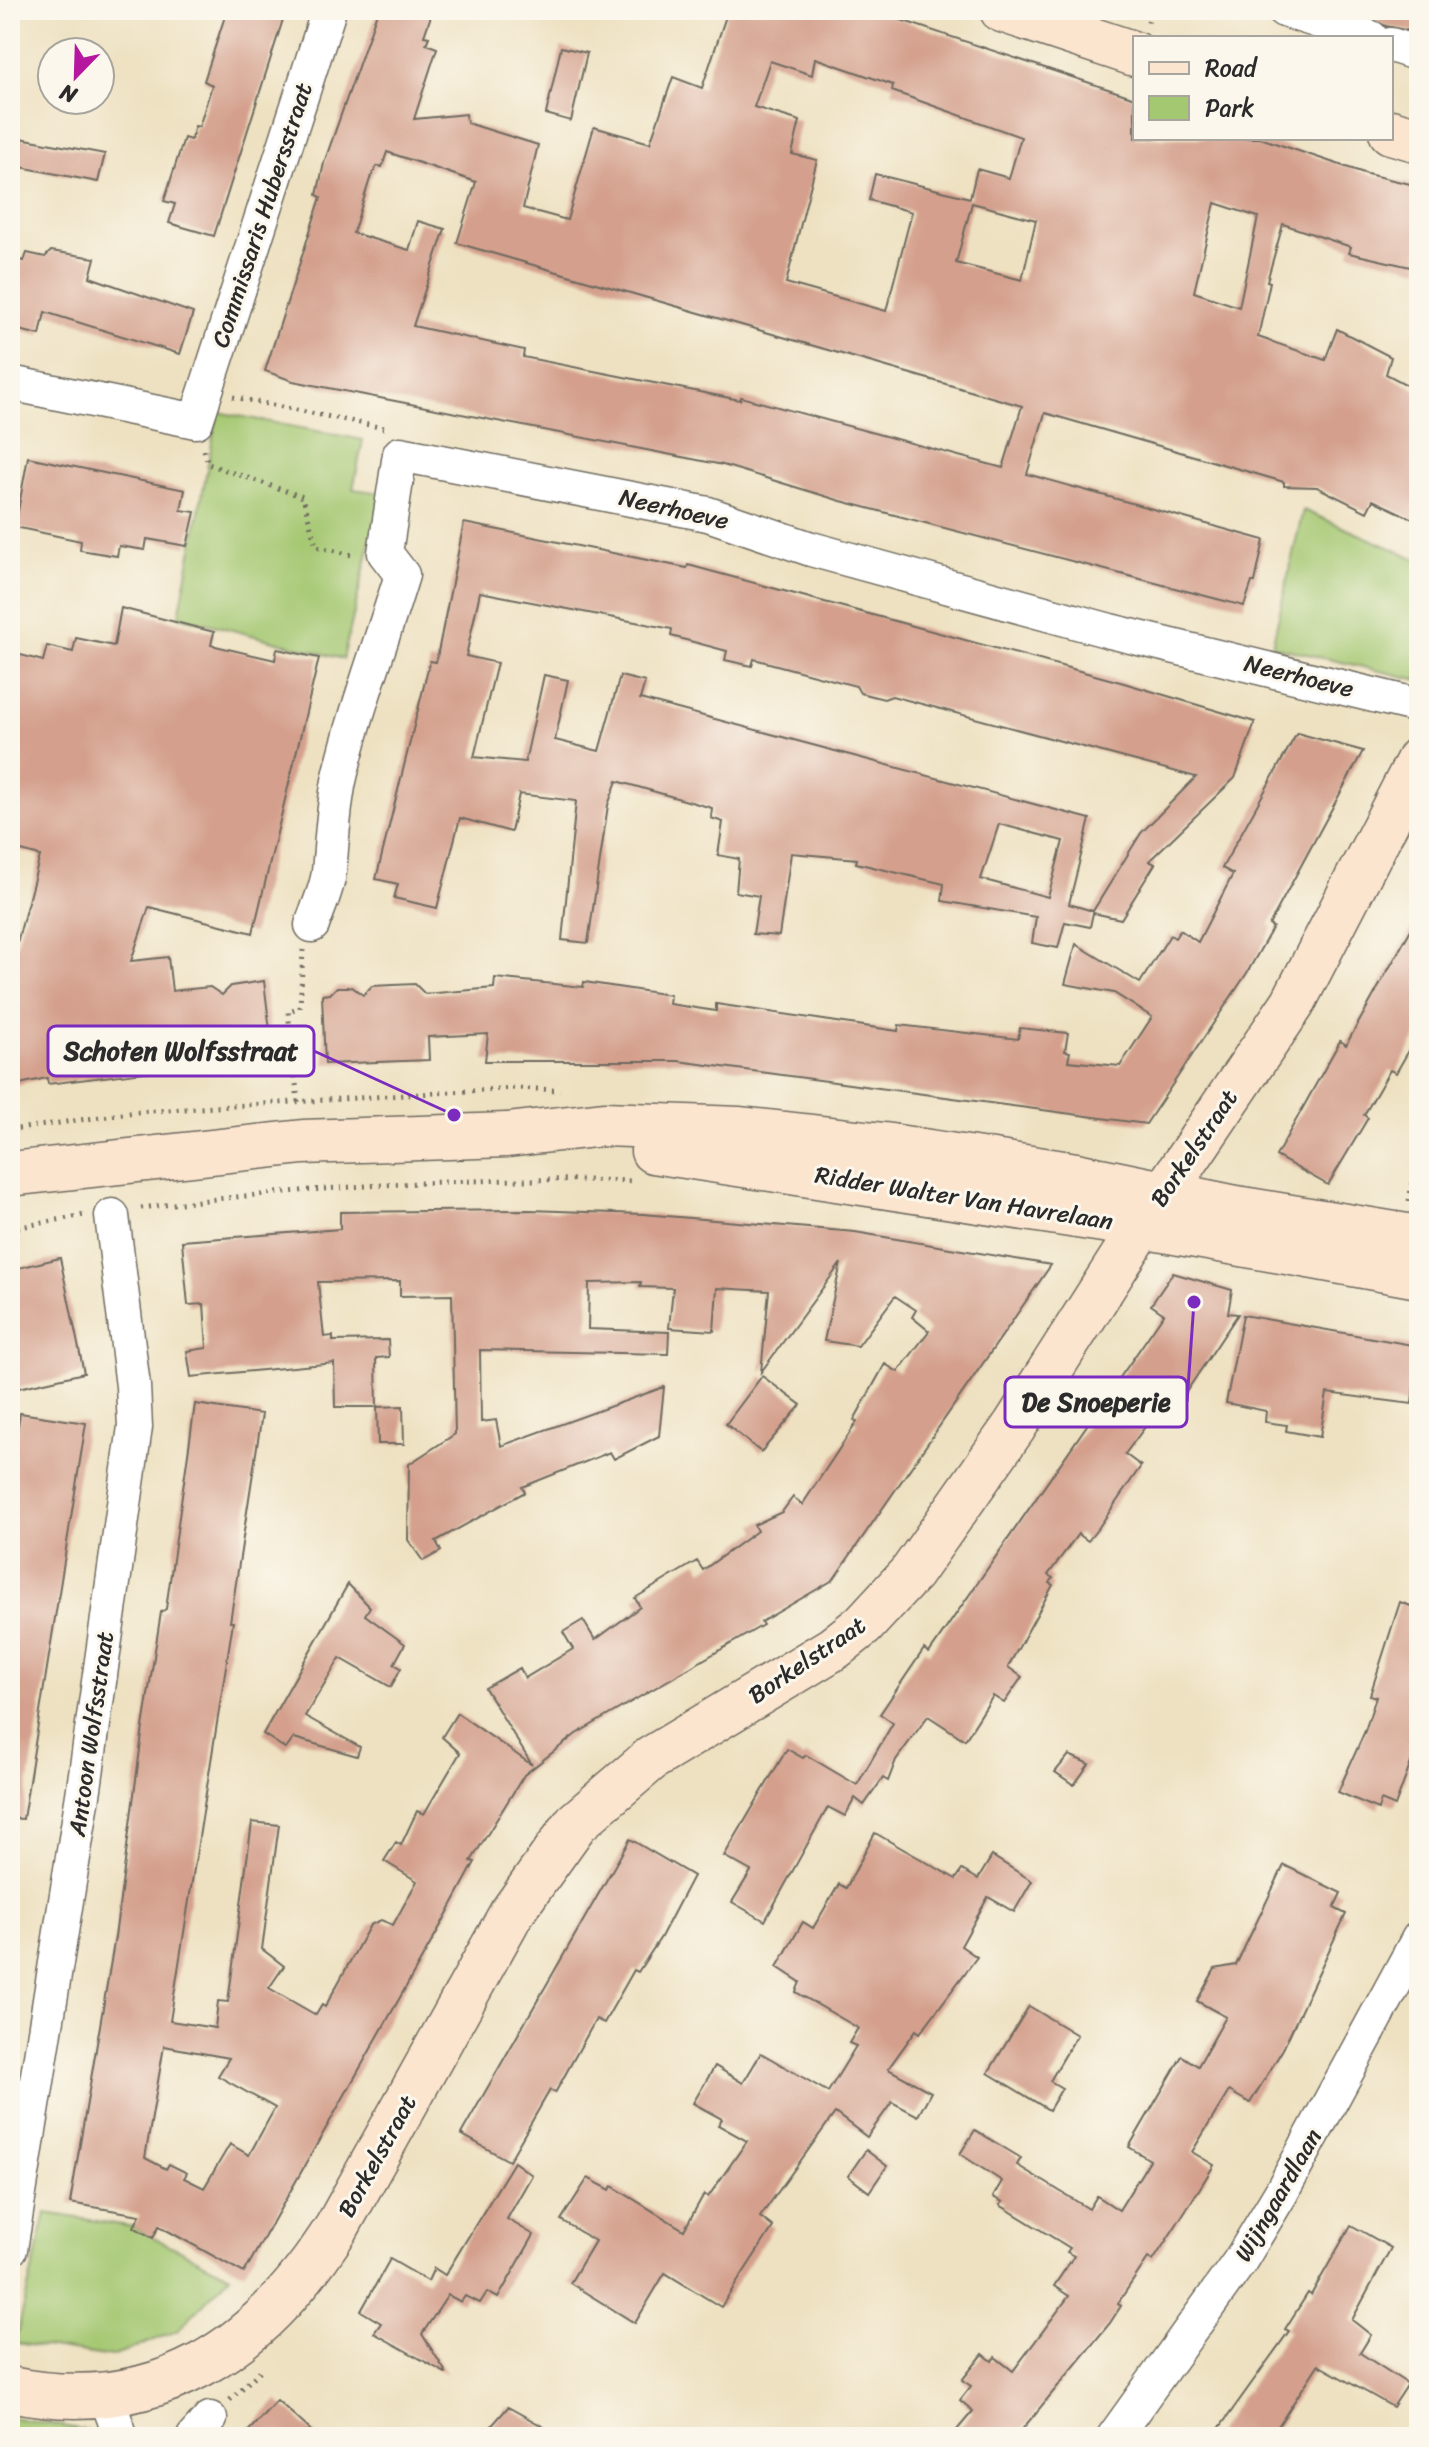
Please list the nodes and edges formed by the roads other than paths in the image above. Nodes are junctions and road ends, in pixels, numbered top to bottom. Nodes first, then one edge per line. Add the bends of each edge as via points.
1 (329, 10) edge
2 (1002, 10) edge
3 (1284, 10) edge
4 (1365, 36) edge
5 (1393, 46) edge
6 (1133, 53) edge
7 (1419, 54) edge
8 (1393, 133) edge
9 (1419, 140) edge
10 (10, 383) edge
11 (1419, 706) edge
12 (1419, 759) edge
13 (312, 925) road end
14 (84, 1167) junction
15 (10, 1174) edge
16 (10, 1186) edge
17 (1153, 1210) junction
18 (112, 1213) road end
19 (1411, 1237) edge
20 (1419, 1276) edge
21 (1419, 1938) edge
22 (10, 2249) edge
23 (10, 2389) edge
24 (106, 2396) junction
25 (121, 2437) edge
26 (1114, 2437) edge

1 - 10 street, Commissaris Hubersstraat via 200,406
2 - 6 street
3 - 4 street
5 - 7 street
8 - 9 street
11 - 13 street, Neerhoeve via 1110,631 811,549 708,514 400,454 385,553 402,575 363,689 339,782 329,874
12 - 17 street, Borkelstraat via 1293,1003
14 - 15 street, Ridder Walter Van Havrelaan
14 - 16 street, Ridder Walter Van Havrelaan
14 - 17 street, Ridder Walter Van Havrelaan via 303,1142 507,1135 604,1124 740,1129 1076,1175
17 - 19 street, Ridder Walter Van Havrelaan
17 - 20 street, Ridder Walter Van Havrelaan
17 - 24 street, Borkelstraat via 1014,1427 912,1572 881,1607 806,1666 652,1758 603,1797 556,1846 511,1914 330,2238 271,2313 222,2355 192,2371
18 - 22 street, Antoon Wolfsstraat via 135,1427
21 - 26 street, Wijngaardlaan via 1240,2261
23 - 24 street, Borkelstraat via 59,2397
24 - 25 street

